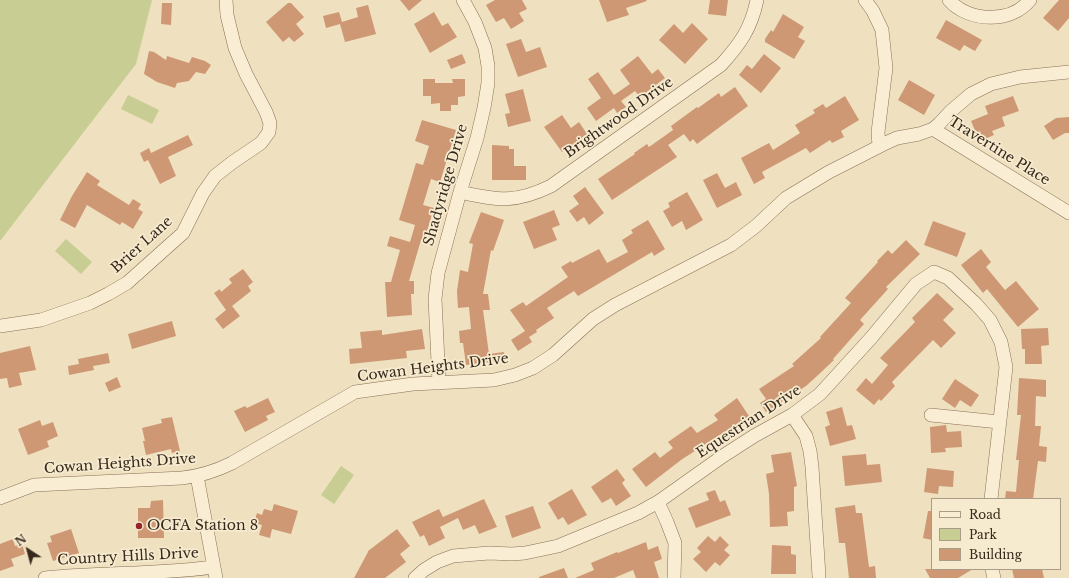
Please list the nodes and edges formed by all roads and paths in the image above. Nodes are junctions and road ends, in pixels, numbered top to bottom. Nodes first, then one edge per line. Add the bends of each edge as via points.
1 (226, 0) edge
2 (463, 0) edge
3 (757, 0) edge
4 (865, 0) edge
5 (949, 0) edge
6 (1030, 0) edge
7 (1069, 72) edge
8 (933, 128) junction
9 (879, 146) junction
10 (460, 192) junction
11 (1069, 212) edge
12 (0, 326) edge
13 (440, 383) junction
14 (931, 414) dead end
15 (792, 415) junction
16 (999, 422) junction
17 (198, 476) junction
18 (0, 498) edge
19 (991, 498) edge
20 (658, 502) junction
21 (215, 573) edge
22 (819, 576) dead end
23 (45, 578) edge
24 (415, 578) edge
25 (674, 578) edge

1 - 12 street, Brier Lane via 235,48 266,112 270,123 269,132 261,143 215,176 182,233 127,283 90,303 41,320
2 - 10 street, Shadyridge Drive via 485,48 488,83 477,138
3 - 10 street, Brightwood Drive via 748,30 738,47 721,65 551,186 534,194 516,198 496,199
4 - 9 street via 882,30 886,68 878,132
5 - 6 street via 966,12 983,17 1010,14 1020,10
7 - 8 street, Cowan Heights Drive via 1020,77 991,84 971,94
8 - 9 street, Cowan Heights Drive
8 - 11 street, Travertine Place
9 - 13 street, Cowan Heights Drive via 786,198 731,245 609,308 553,355 533,368 494,380
10 - 13 street, Shadyridge Drive via 438,273 435,299
13 - 17 street, Cowan Heights Drive via 355,392 232,463
14 - 16 street
15 - 16 street, Equestrian Drive via 820,394 916,284 934,272 948,278 976,304 990,320 1001,342 1006,367
15 - 20 street, Equestrian Drive via 754,436
15 - 22 street via 806,436 810,451
16 - 19 street, Equestrian Drive
17 - 18 street, Cowan Heights Drive via 34,485
17 - 21 street
20 - 24 street, Equestrian Drive via 638,513 558,546 519,553 470,553 453,556 437,562
20 - 25 street via 675,543
21 - 23 street, Country Hills Drive via 79,574

